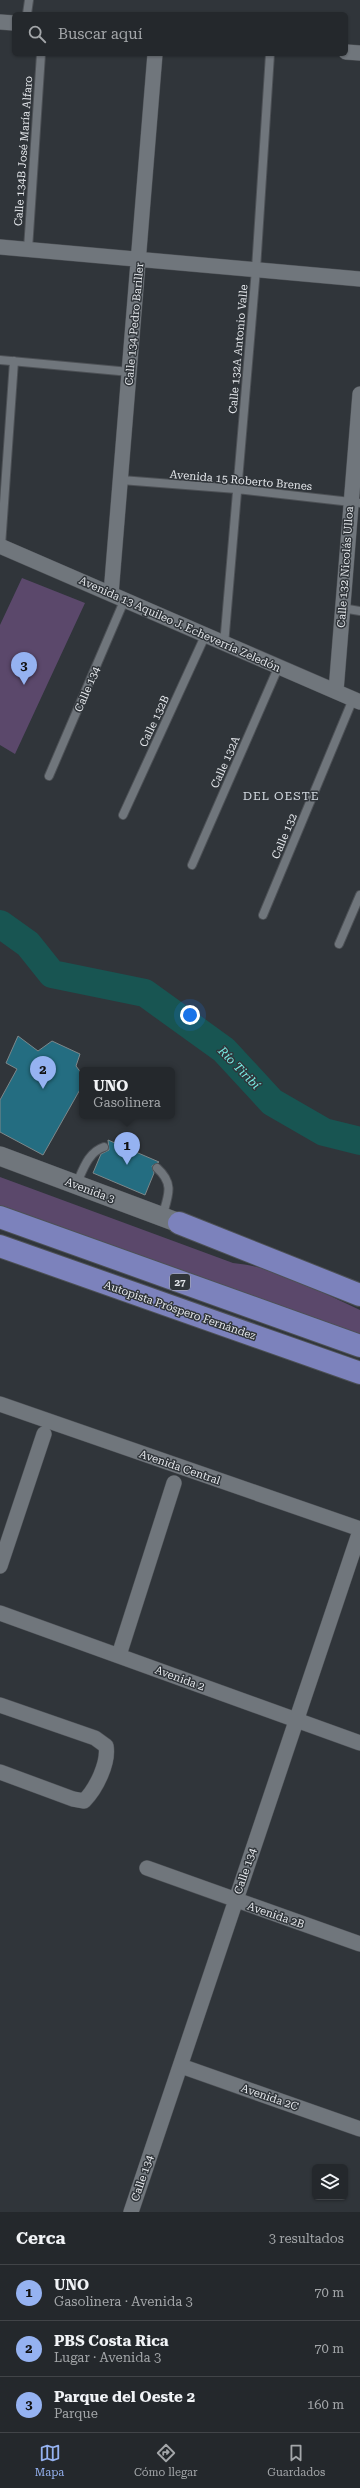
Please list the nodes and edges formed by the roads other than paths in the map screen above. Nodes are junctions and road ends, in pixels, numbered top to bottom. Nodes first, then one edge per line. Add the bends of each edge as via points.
1 (29, 0) edge
2 (27, 12) edge
3 (0, 22) edge
4 (12, 23) edge
5 (348, 52) edge
6 (360, 53) edge
7 (41, 56) edge
8 (155, 56) edge
9 (270, 56) edge
10 (0, 247) edge
11 (28, 249) junction
12 (139, 258) junction
13 (256, 269) junction
14 (360, 279) edge
15 (0, 360) edge
16 (14, 361) junction
17 (130, 372) junction
18 (360, 394) edge
19 (121, 480) junction
20 (237, 489) junction
21 (355, 502) edge
22 (0, 546) edge
23 (111, 594) junction
24 (124, 601) junction
25 (342, 608) junction
26 (360, 611) edge
27 (205, 636) junction
28 (224, 645) junction
29 (278, 668) junction
30 (336, 691) junction
31 (357, 701) edge
32 (50, 776) dead end
33 (123, 815) dead end
34 (192, 865) dead end
35 (360, 895) edge
36 (263, 915) dead end
37 (339, 944) dead end
38 (104, 1147) dead end
39 (0, 1156) edge
40 (157, 1168) dead end
41 (76, 1185) junction
42 (0, 1217) edge
43 (171, 1220) junction
44 (0, 1246) edge
45 (360, 1295) edge
46 (360, 1346) edge
47 (360, 1373) edge
48 (0, 1404) edge
49 (44, 1434) dead end
50 (174, 1483) dead end
51 (360, 1530) edge
52 (0, 1566) edge
53 (0, 1613) edge
54 (119, 1655) junction
55 (0, 1705) edge
56 (296, 1721) junction
57 (360, 1743) edge
58 (0, 1772) edge
59 (147, 1868) dead end
60 (234, 1900) junction
61 (360, 1944) edge
62 (181, 2066) junction
63 (360, 2129) edge
64 (131, 2212) edge

1 - 2 lane
3 - 4 street
5 - 6 street
7 - 11 lane, Calle 134B José María Alfaro
8 - 12 street, Calle 134 Pedro Bariller
9 - 13 lane, Calle 132A Antonio Valle
10 - 11 street
11 - 12 street
12 - 13 street
12 - 17 street, Calle 134 Pedro Bariller
13 - 14 street
13 - 20 lane, Calle 132A Antonio Valle
15 - 16 lane
16 - 17 lane
16 - 22 lane
17 - 19 street, Calle 134 Pedro Bariller
18 - 21 street, Calle 132 Nicolás Ulloa
19 - 20 lane, Avenida 15 Roberto Brenes
19 - 23 street, Calle 134 Pedro Bariller
20 - 21 lane, Avenida 15 Roberto Brenes
20 - 28 lane, Calle 132A Antonio Valle
21 - 25 street, Calle 132 Nicolás Ulloa
22 - 23 street, Avenida 13 Aquileo J. Echeverría Zeledón
23 - 24 street, Avenida 13 Aquileo J. Echeverría Zeledón
24 - 27 street, Avenida 13 Aquileo J. Echeverría Zeledón
24 - 32 lane, Calle 134
25 - 26 lane
25 - 30 street, Calle 132 Nicolás Ulloa
27 - 28 street, Avenida 13 Aquileo J. Echeverría Zeledón
27 - 33 lane, Calle 132B
28 - 29 street, Avenida 13 Aquileo J. Echeverría Zeledón
29 - 30 street, Avenida 13 Aquileo J. Echeverría Zeledón
29 - 34 lane, Calle 132A
30 - 31 street, Avenida 13 Aquileo J. Echeverría Zeledón
31 - 36 lane, Calle 132
35 - 37 lane
38 - 41 lane via 94,1152
39 - 41 street, Avenida 3
40 - 43 lane via 166,1176
41 - 43 street, Avenida 3
42 - 46 highway, 27
43 - 45 highway
44 - 47 highway, Autopista Próspero Fernández / 27
48 - 51 street, Avenida Central
49 - 52 street
50 - 54 street
51 - 56 street, Calle 134
53 - 54 street, Avenida 2
54 - 56 street, Avenida 2
55 - 58 street via 95,1738 106,1746 107,1755 90,1794 84,1801
56 - 57 street, Avenida 2
56 - 60 street, Calle 134
59 - 60 street, Avenida 2B
60 - 61 street, Avenida 2B
60 - 62 street, Calle 134
62 - 63 street, Avenida 2C
62 - 64 street, Calle 134

